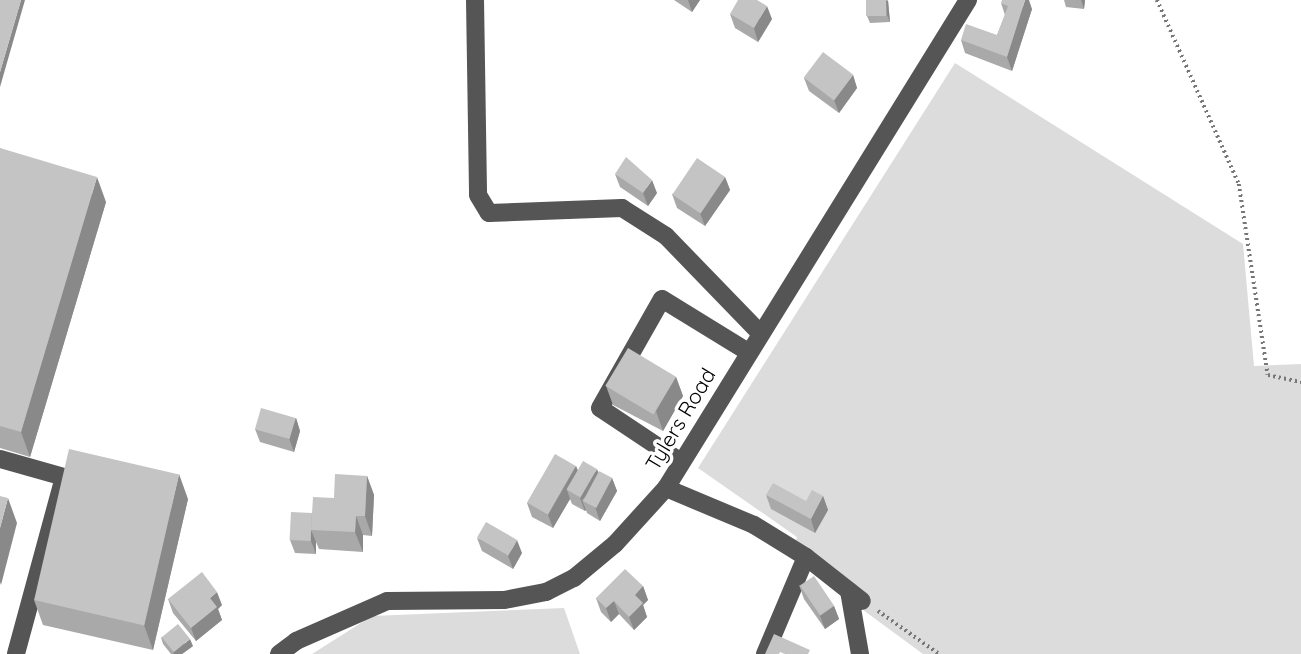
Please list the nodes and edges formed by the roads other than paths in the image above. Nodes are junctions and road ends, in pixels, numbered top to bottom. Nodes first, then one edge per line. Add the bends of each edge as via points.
1 (475, 0) edge
2 (968, 0) edge
3 (760, 333) junction
4 (748, 352) junction
5 (0, 459) edge
6 (681, 462) junction
7 (666, 488) junction
8 (806, 557) junction
9 (16, 654) edge
10 (279, 654) edge
11 (765, 654) edge
12 (860, 654) edge

1 - 3 street via 478,195 489,213 622,208 666,236
2 - 3 street, Tylers Road
3 - 4 street, Tylers Road
4 - 6 street, Tylers Road
4 - 6 street via 662,299 600,408
5 - 9 street via 64,477
6 - 7 street, Tylers Road
7 - 8 street via 754,524
7 - 10 street, Tylers Road via 615,544 574,578 546,592 504,600 387,601 296,641
8 - 11 street
8 - 12 street via 856,596

